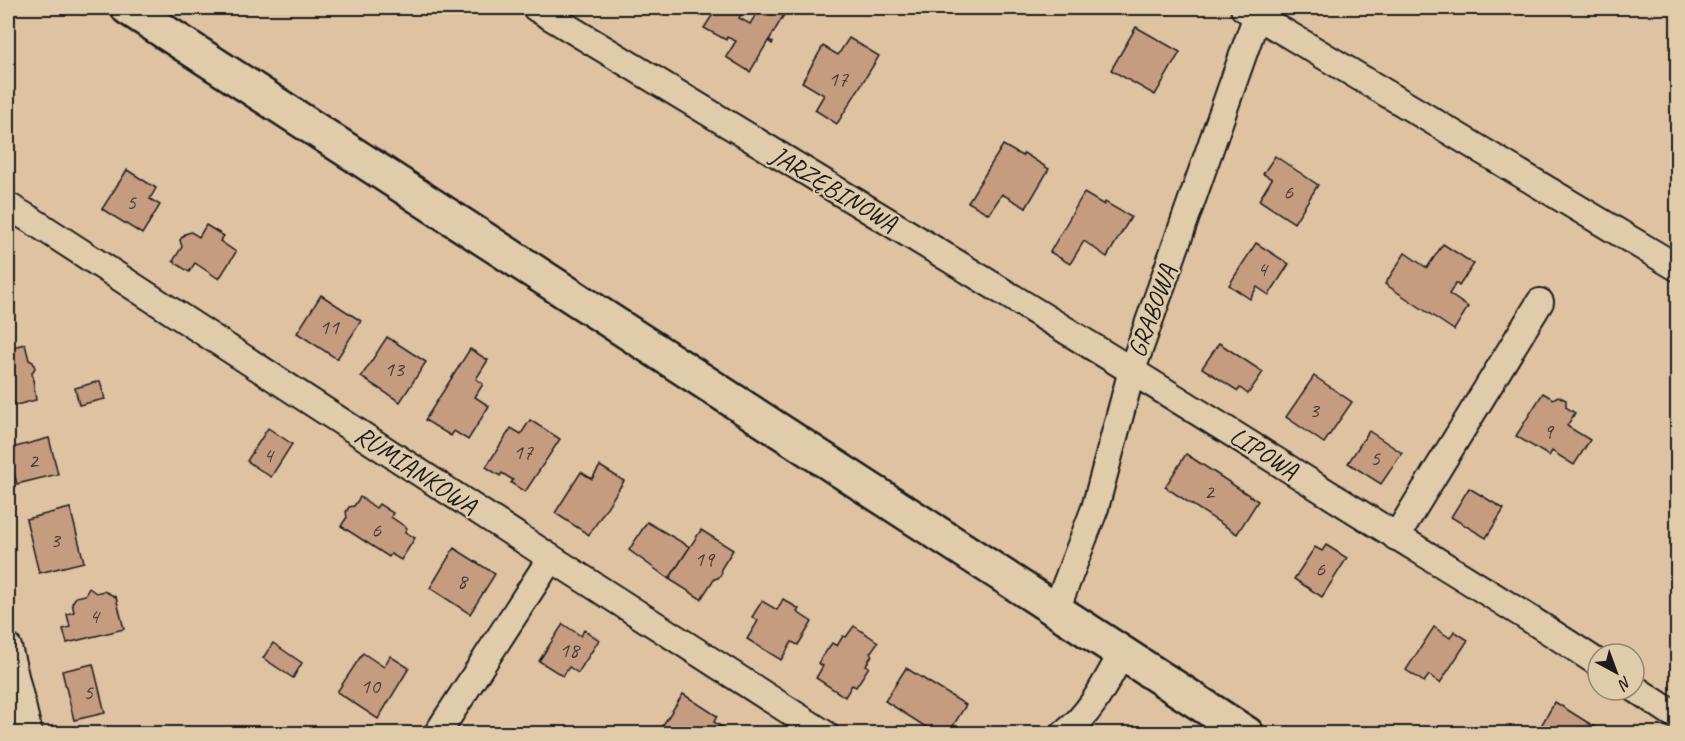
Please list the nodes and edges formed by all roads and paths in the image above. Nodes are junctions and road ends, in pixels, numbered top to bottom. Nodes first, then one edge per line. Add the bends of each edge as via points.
1 (128, 8) edge
2 (536, 8) edge
3 (1251, 11) edge
4 (8, 206) edge
5 (1677, 268) edge
6 (1540, 302) dead end
7 (1132, 370) junction
8 (1396, 537) junction
9 (551, 558) junction
10 (1056, 610) junction
11 (8, 647) edge
12 (1122, 653) junction
13 (1586, 655) edge
14 (1646, 696) edge
15 (1677, 717) edge
16 (29, 734) edge
17 (437, 734) edge
18 (825, 734) edge
19 (1064, 734) edge
20 (1247, 734) edge

1 - 10 main road
2 - 7 street, JARZĘBINOWA
3 - 5 street
3 - 7 street, GRABOWA
4 - 9 street, RUMIANKOWA
6 - 8 street
7 - 8 street, LIPOWA
7 - 10 street, GRABOWA via 1095,508
8 - 13 street, LIPOWA
9 - 17 street
9 - 18 street, RUMIANKOWA
10 - 12 main road
11 - 16 street
12 - 19 street via 1078,723
12 - 20 main road
14 - 15 street

